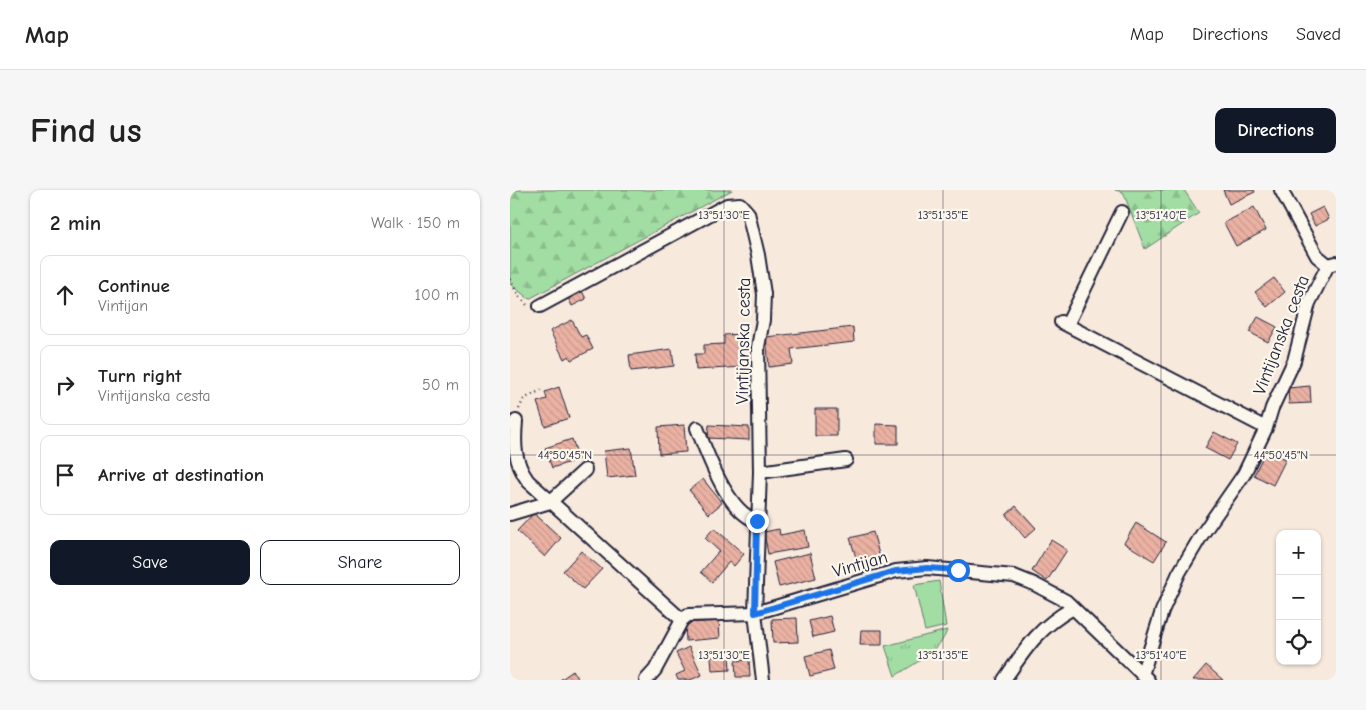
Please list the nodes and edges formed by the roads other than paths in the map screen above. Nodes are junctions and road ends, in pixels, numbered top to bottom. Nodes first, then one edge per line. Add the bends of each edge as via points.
1 (1281, 190) edge
2 (1122, 212) dead end
3 (1332, 264) edge
4 (540, 306) road end
5 (516, 421) road end
6 (697, 428) dead end
7 (1266, 428) junction
8 (846, 460) dead end
9 (585, 470) dead end
10 (760, 472) junction
11 (550, 502) junction
12 (510, 514) edge
13 (757, 521) junction
14 (1073, 608) junction
15 (755, 613) junction
16 (682, 620) junction
17 (659, 675) edge
18 (1145, 678) edge
19 (646, 680) edge
20 (763, 680) edge
21 (1004, 680) edge

1 - 3 street via 1317,256
2 - 7 street via 1064,324
3 - 7 street, Vintijanska cesta via 1309,303 1294,361
4 - 10 street, Vintijanska cesta via 727,205 744,206 758,255 764,294 758,347
5 - 11 street via 514,446 519,467 528,481
6 - 13 street via 715,472 731,498 746,517
7 - 18 street, Vintijanska cesta via 1244,474 1179,573 1162,610
8 - 10 street
9 - 11 street
10 - 13 street, Vintijanska cesta
11 - 12 street
11 - 16 street
13 - 15 street, Vintijanska cesta
14 - 15 street, Vintijan via 1060,597 1014,576 927,568 896,571
14 - 18 street, Vintijan
14 - 21 street via 1040,630
15 - 16 street, Vintijan via 694,613
15 - 20 street, Vintijanska cesta
16 - 17 street
17 - 19 street

